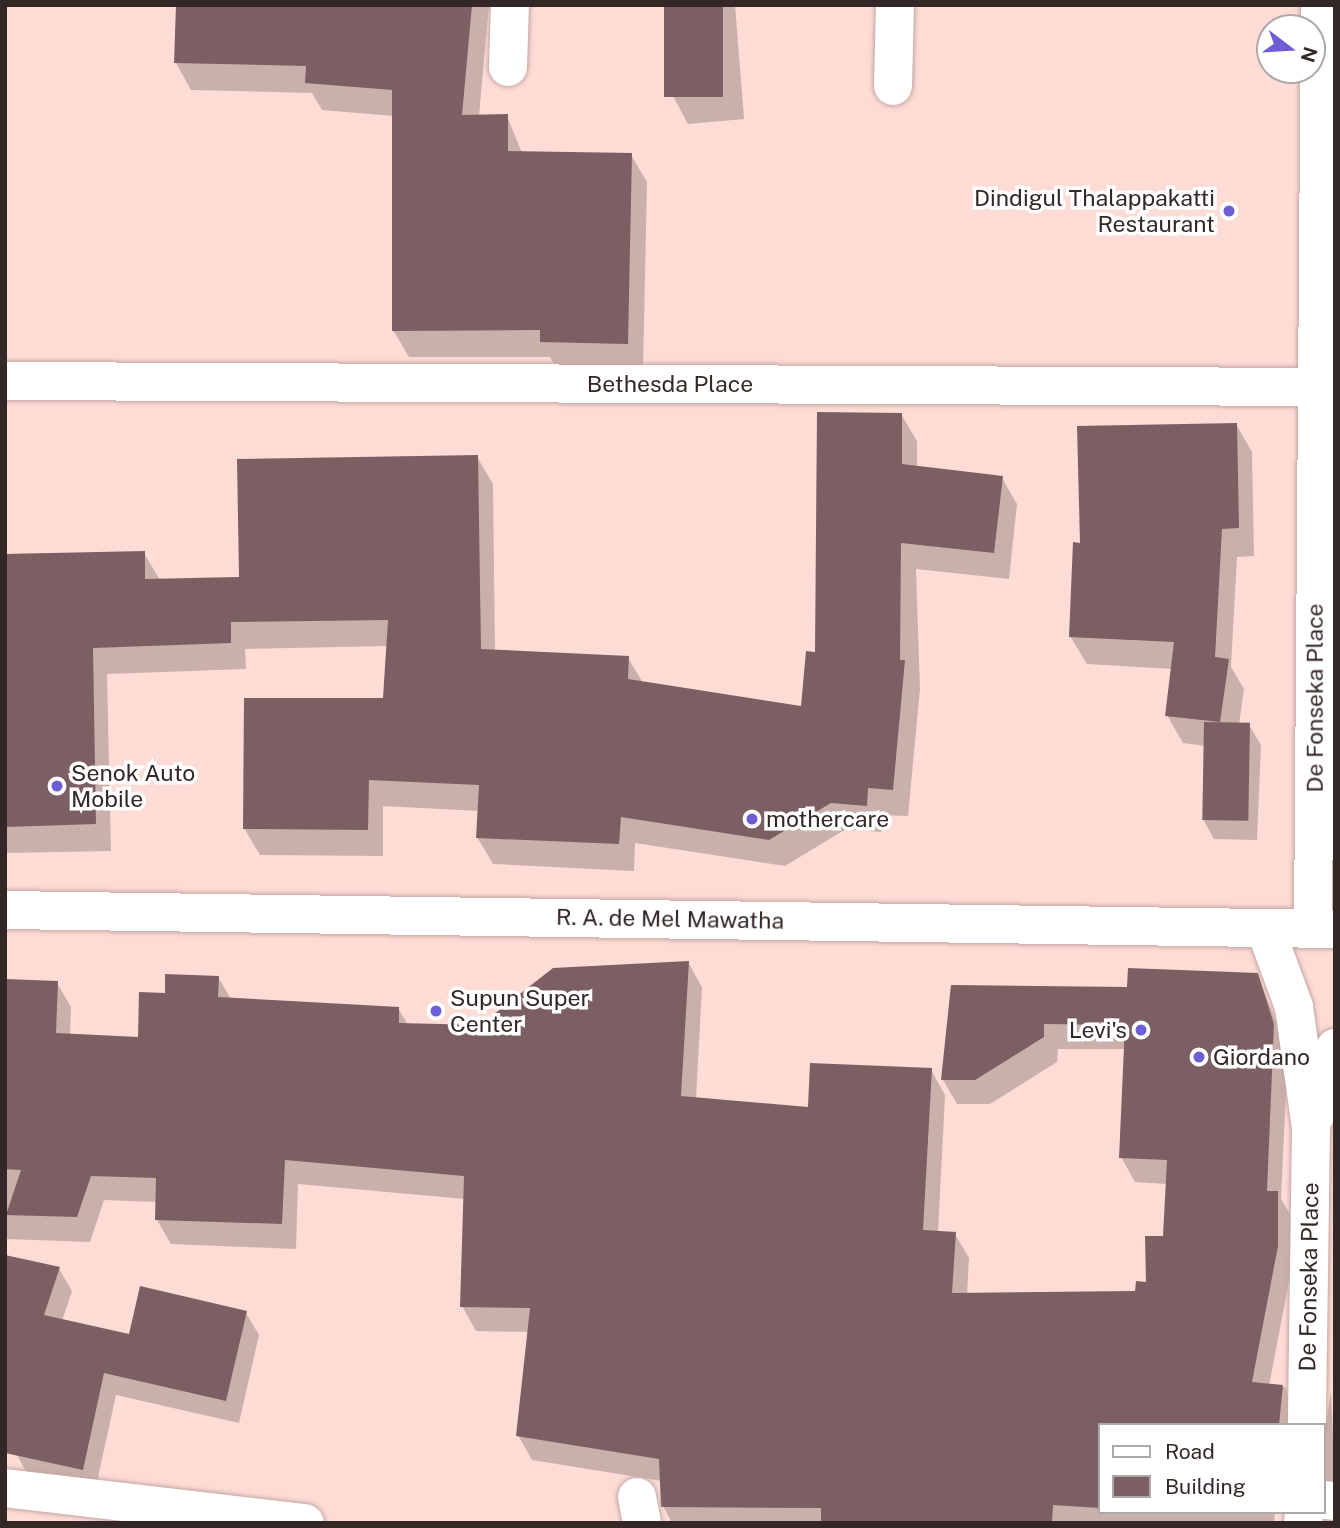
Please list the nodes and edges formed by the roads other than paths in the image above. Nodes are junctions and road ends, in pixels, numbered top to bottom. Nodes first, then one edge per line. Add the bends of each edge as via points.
1 (510, 5) edge
2 (895, 5) edge
3 (1320, 5) edge
4 (508, 67) dead end
5 (893, 86) dead end
6 (1328, 130) edge
7 (5, 381) edge
8 (1325, 387) edge
9 (5, 910) edge
10 (1265, 928) junction
11 (1324, 929) edge
12 (1335, 1048) edge
13 (1311, 1128) junction
14 (1307, 1423) edge
15 (5, 1488) edge
16 (305, 1523) edge

1 - 4 main road
2 - 5 main road
3 - 6 main road, De Fonseka Place
6 - 8 main road, De Fonseka Place
7 - 8 main road, Bethesda Place
8 - 11 main road, De Fonseka Place
9 - 10 main road, R. A. de Mel Mawatha
10 - 11 main road, R. A. de Mel Mawatha
10 - 13 main road, De Fonseka Place via 1294,1007
12 - 13 main road, De Fonseka Place
13 - 14 main road, De Fonseka Place
15 - 16 main road

